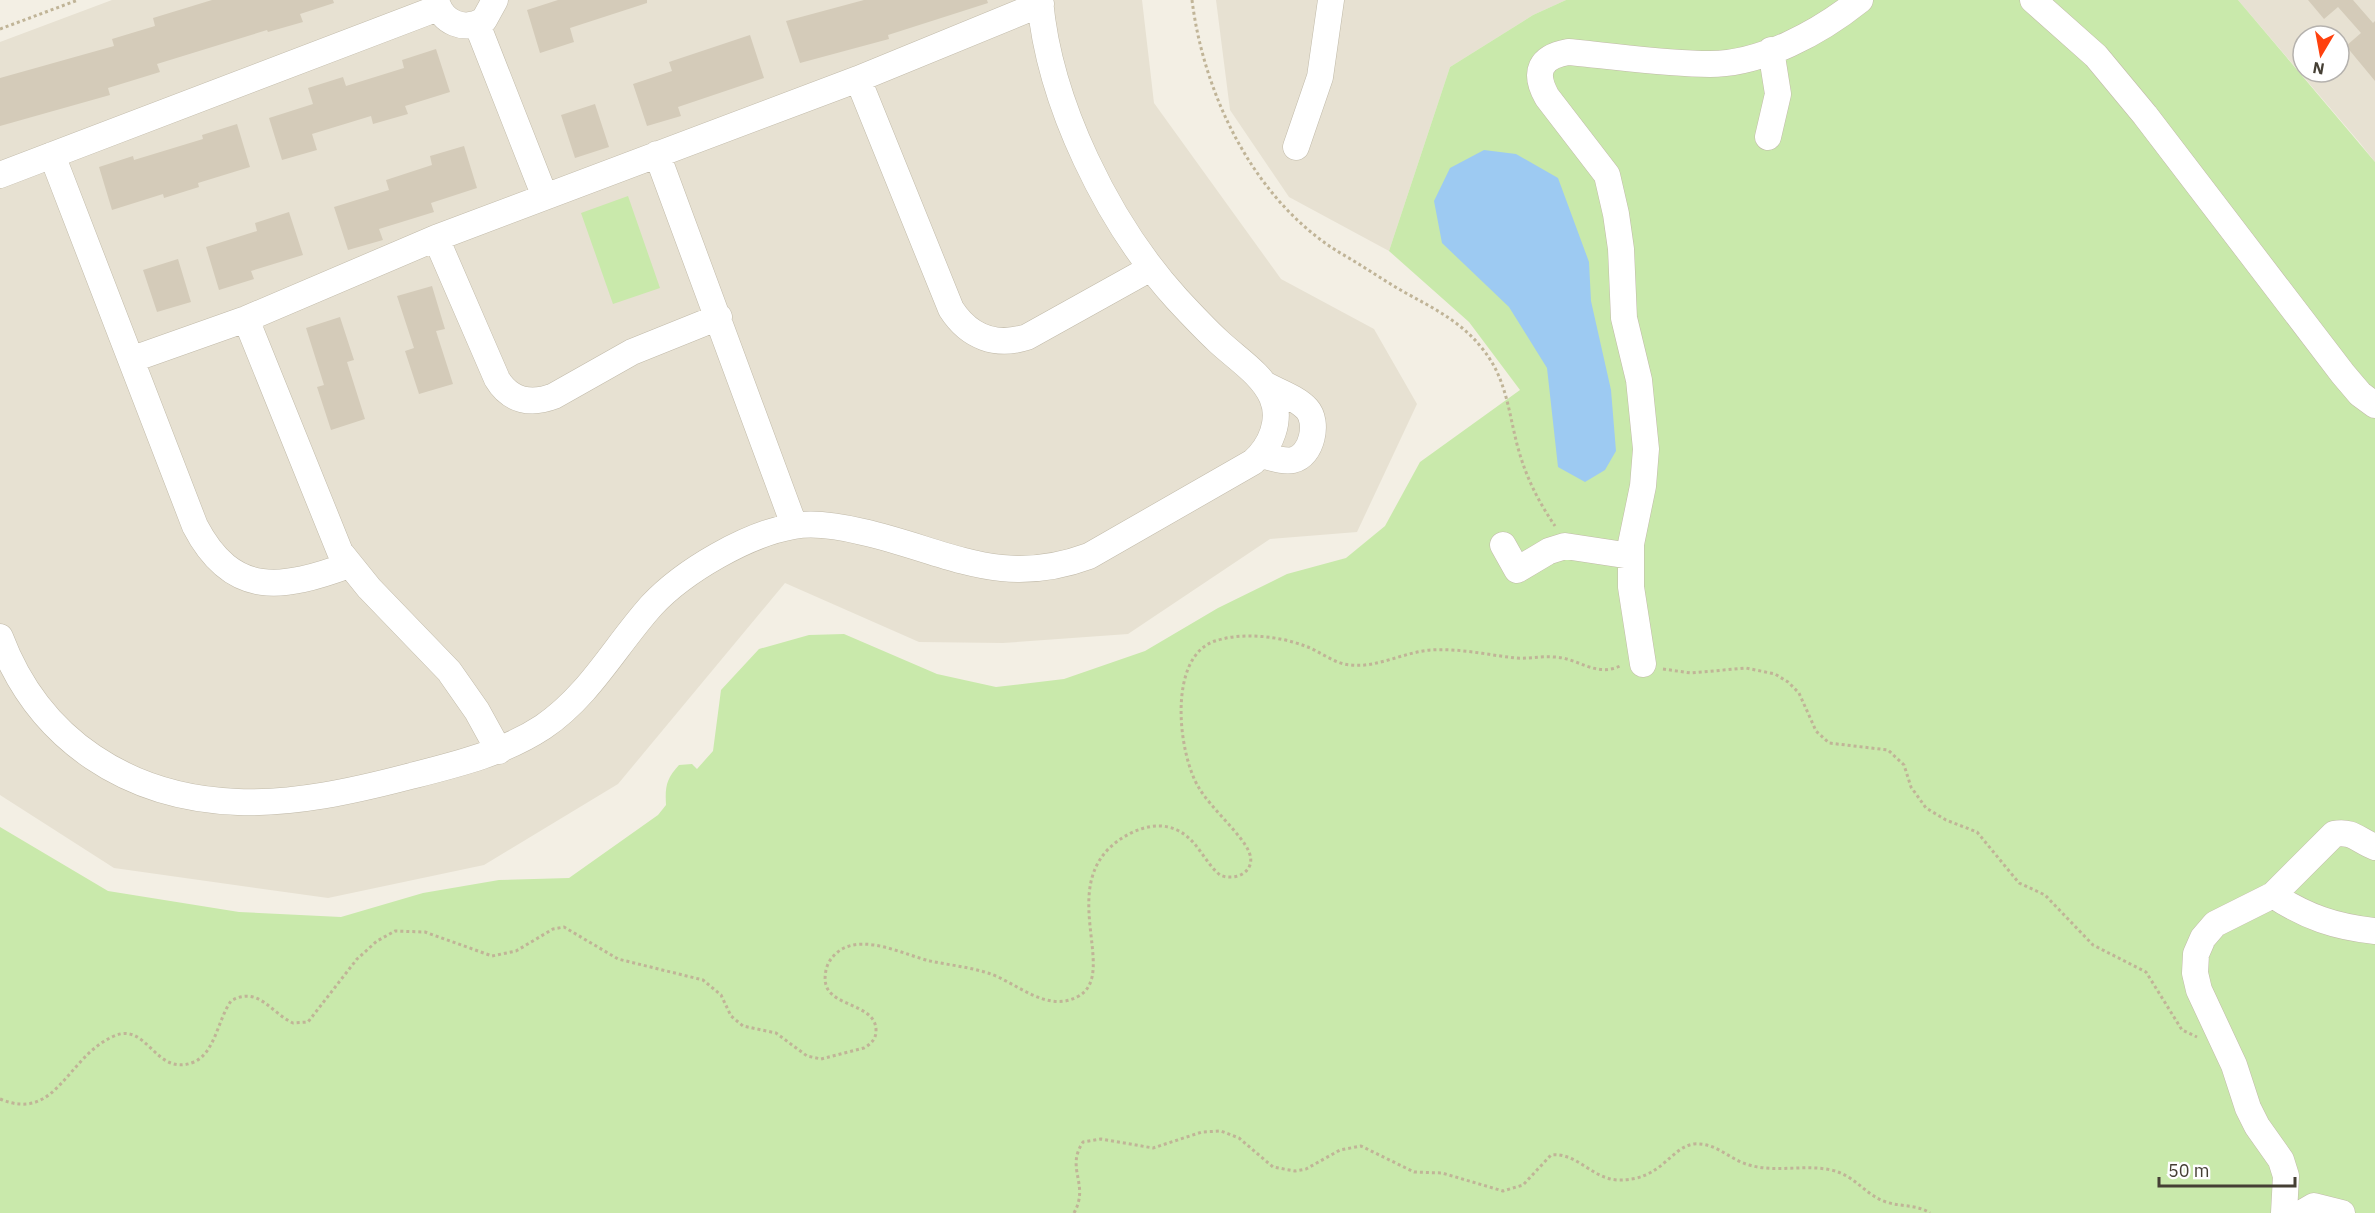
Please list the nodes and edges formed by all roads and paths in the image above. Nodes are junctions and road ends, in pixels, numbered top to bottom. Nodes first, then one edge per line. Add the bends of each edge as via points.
1 (78, 0) edge
2 (495, 0) edge
3 (1192, 0) edge
4 (1331, 0) edge
5 (1860, 0) edge
6 (2032, 0) edge
7 (1041, 2) edge
8 (437, 4) edge
9 (477, 24) junction
10 (0, 29) edge
11 (1771, 50) junction
12 (858, 80) junction
13 (1768, 137) dead end
14 (1296, 147) dead end
15 (657, 154) junction
16 (52, 155) junction
17 (0, 175) edge
18 (545, 197) junction
19 (436, 238) junction
20 (1151, 268) junction
21 (719, 317) junction
22 (246, 319) junction
23 (132, 359) junction
24 (1266, 385) junction
25 (2375, 405) edge
26 (1260, 455) junction
27 (795, 525) junction
28 (1503, 545) dead end
29 (1565, 546) junction
30 (1631, 556) junction
31 (349, 566) junction
32 (0, 637) edge
33 (1643, 664) junction
34 (499, 751) junction
35 (2375, 848) edge
36 (2273, 895) junction
37 (2375, 931) edge
38 (2218, 1030) junction
39 (0, 1099) edge
40 (1074, 1213) edge
41 (1930, 1213) edge
42 (2284, 1213) edge
43 (2302, 1213) edge
44 (2342, 1213) edge

1 - 10 path
2 - 9 street via 490,14
3 - 29 path via 1199,48 1209,81 1232,129 1270,189 1299,220 1340,253 1461,325 1492,360 1507,393 1528,480
4 - 14 street via 1320,77
5 - 11 street via 1809,33
6 - 25 street via 2096,56 2343,374
7 - 12 street
7 - 20 street via 1055,72 1087,161 1112,210
8 - 9 street via 454,24
8 - 16 street
9 - 18 street
11 - 13 street via 1778,94
11 - 30 street via 1739,61 1710,64 1568,52 1552,55 1541,67 1539,83 1607,175 1612,194 1621,249 1624,318 1639,380 1646,449
12 - 15 street
12 - 20 street via 951,309 967,328 996,341 1015,341
15 - 18 street
15 - 21 street
16 - 17 street
16 - 23 street
18 - 19 street
19 - 21 street via 497,379 513,397 527,401 554,396 632,352
19 - 22 street
20 - 24 street via 1217,340
21 - 27 street
22 - 23 street
22 - 31 street via 333,537
23 - 31 street via 195,526 205,546 220,562 261,582 283,584
24 - 26 street via 1273,399 1274,429
24 - 26 street via 1305,406 1313,424 1310,445 1299,458
26 - 27 street via 1089,556 1062,566 1005,571 842,527
27 - 34 street via 754,538 684,577 653,605 570,706 541,728
28 - 29 street via 1514,568 1520,570 1549,551
29 - 30 street
30 - 33 street via 1631,587
31 - 34 street via 449,671
32 - 34 street via 11,666 41,712 82,751 129,780 185,796 240,802 308,797 360,789
33 - 38 path via 1691,673 1761,669 1788,682 1822,738 1838,746 1878,747 1897,756 1917,799 1926,808 1977,832 2019,883 2045,895 2093,945 2146,972 2182,1030 2200,1037
33 - 39 path via 1634,662 1597,670 1557,657 1518,658 1453,650 1412,652 1359,666 1347,665 1285,640 1246,636 1207,645 1190,660 1186,674 1182,713 1185,753 1198,787 1247,847 1250,867 1240,877 1226,878 1188,837 1166,826 1153,826 1126,836 1106,854 1089,883 1087,909 1094,954 1088,989 1063,1001 1036,997 988,973 888,949 847,946 831,958 825,984 832,995 869,1016 876,1033 864,1048 814,1059 784,1037 736,1022 721,995 703,980 618,959 571,928 558,927 516,951 492,956 432,934 405,929 386,935 357,959 308,1022 293,1023 259,998 244,996 231,1001 209,1048 196,1061 170,1064 142,1039 124,1033 82,1058 42,1101 22,1106
35 - 36 street via 2344,831 2334,834
36 - 37 street via 2321,922
36 - 38 street via 2215,924 2196,954 2199,990
38 - 42 street via 2248,1108 2281,1160 2286,1176
40 - 41 path via 1082,1195 1075,1159 1083,1142 1101,1139 1153,1148 1212,1130 1230,1133 1260,1158 1284,1170 1306,1169 1340,1150 1361,1146 1414,1172 1442,1173 1503,1191 1523,1185 1551,1155 1570,1156 1599,1176 1630,1180 1659,1170 1692,1144 1703,1144 1747,1165 1812,1168 1844,1174 1880,1200
43 - 44 street via 2314,1206

